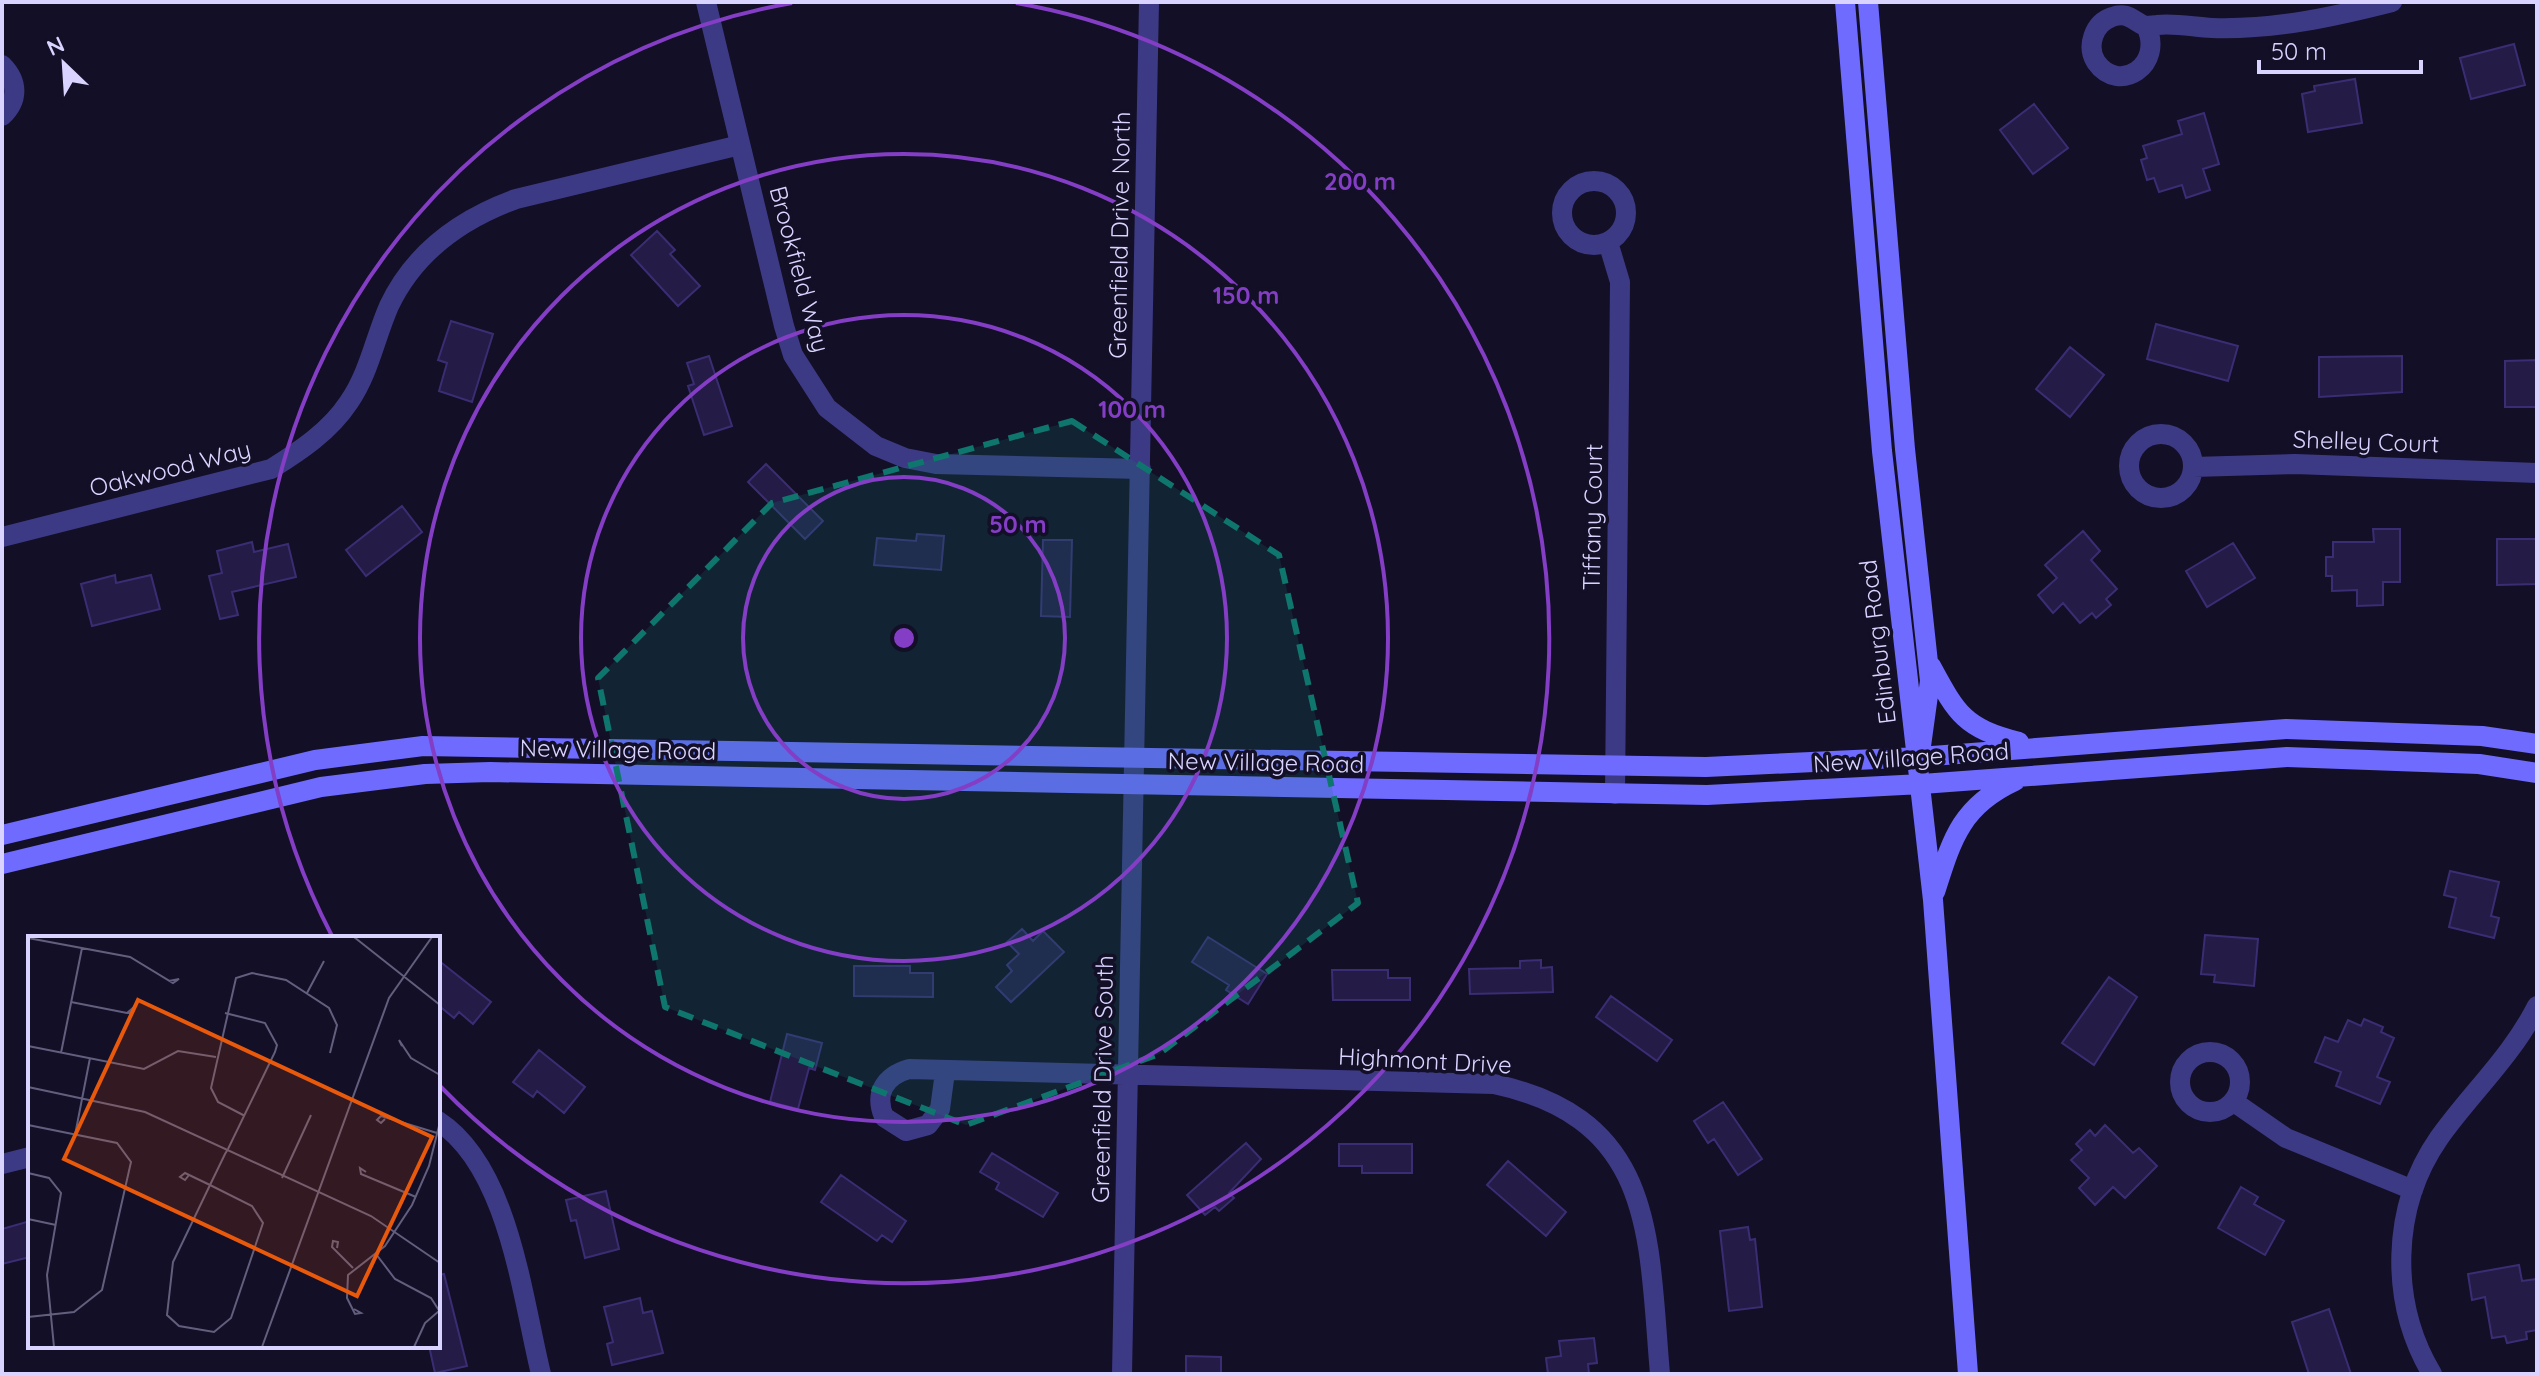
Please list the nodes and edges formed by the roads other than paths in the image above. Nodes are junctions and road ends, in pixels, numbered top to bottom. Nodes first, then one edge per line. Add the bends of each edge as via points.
1 (706, 2) edge
2 (1149, 2) edge
3 (1845, 2) edge
4 (1868, 2) edge
5 (2392, 2) edge
6 (2146, 26) dead end
7 (2, 65) edge
8 (2, 116) edge
9 (740, 145) junction
10 (1608, 242) dead end
11 (2193, 467) dead end
12 (1141, 469) junction
13 (2537, 473) edge
14 (2, 537) edge
15 (1929, 662) junction
16 (2537, 744) edge
17 (2039, 747) junction
18 (1919, 757) junction
19 (1136, 758) junction
20 (1615, 766) junction
21 (2537, 773) edge
22 (2036, 775) junction
23 (1922, 784) junction
24 (1134, 785) junction
25 (1615, 794) junction
26 (2, 835) edge
27 (2, 864) edge
28 (1933, 900) junction
29 (2535, 1014) edge
30 (945, 1072) dead end
31 (1128, 1077) junction
32 (2234, 1102) dead end
33 (440, 1123) edge
34 (28, 1158) edge
35 (2, 1164) edge
36 (2413, 1190) junction
37 (541, 1374) edge
38 (1122, 1374) edge
39 (1660, 1374) edge
40 (1968, 1374) edge
41 (2432, 1374) edge

1 - 9 street, Brookfield Way
2 - 12 street, Greenfield Drive North
3 - 18 main road, Edinburg Road via 1882,451
4 - 15 main road, Edinburg Road via 1905,449
5 - 6 street via 2261,27
7 - 8 street via 14,82 15,96
9 - 12 street, Brookfield Way via 793,355 817,396 850,429 876,446 936,464
9 - 14 street, Oakwood Way via 516,199 454,228 404,280 349,403 318,437 271,469
10 - 20 street, Tiffany Court via 1620,282
11 - 13 street, Shelley Court via 2295,464
12 - 19 street, Greenfield Drive North
15 - 17 main road via 1955,706 1976,728
15 - 18 main road, Edinburg Road
16 - 17 main road, New Village Road via 2482,736 2286,729
17 - 18 main road, New Village Road
18 - 20 main road, New Village Road
18 - 23 main road
19 - 20 main road, New Village Road
19 - 24 street, Greenfield Drive South
19 - 26 main road, New Village Road via 423,746 315,760
20 - 25 street, Tiffany Court
21 - 22 main road, New Village Road via 2479,764 2287,757
22 - 23 main road, New Village Road
22 - 28 main road via 1986,795 1971,809 1947,856
23 - 25 main road, New Village Road
23 - 28 main road
24 - 25 main road, New Village Road
24 - 27 main road, New Village Road via 425,774 321,787
24 - 31 street, Greenfield Drive South
28 - 40 main road
29 - 36 street via 2439,1138
30 - 31 street, Highmont Drive
31 - 38 street, Greenfield Drive South
31 - 39 street, Highmont Drive via 1494,1084 1561,1106 1606,1143 1640,1201
32 - 36 street via 2286,1138
33 - 37 street via 466,1146 499,1204
34 - 35 street
36 - 41 street via 2401,1258 2403,1293 2410,1326

